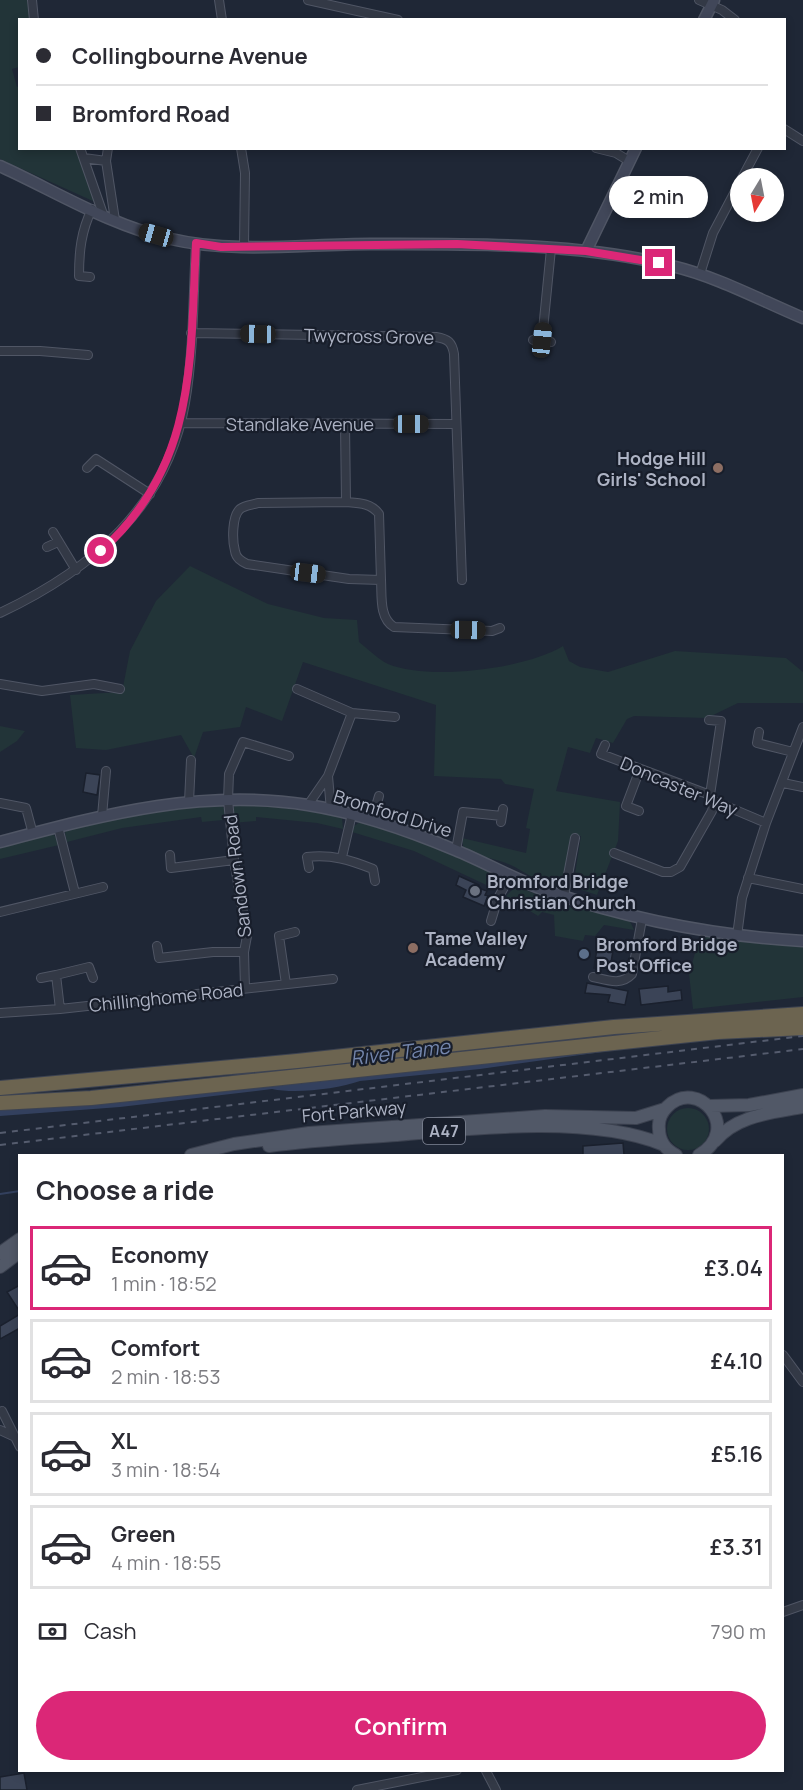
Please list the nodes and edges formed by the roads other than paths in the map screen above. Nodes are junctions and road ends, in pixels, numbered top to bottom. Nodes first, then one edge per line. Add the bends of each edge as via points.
1 (32, 0) edge
2 (219, 0) edge
3 (308, 0) edge
4 (699, 0) edge
5 (713, 2) edge
6 (34, 18) edge
7 (222, 18) edge
8 (389, 18) edge
9 (705, 18) edge
10 (733, 18) edge
11 (786, 130) edge
12 (803, 141) edge
13 (81, 150) edge
14 (108, 150) edge
15 (241, 150) edge
16 (604, 150) edge
17 (635, 150) edge
18 (757, 150) edge
19 (84, 158) junction
20 (106, 161) junction
21 (629, 161) junction
22 (0, 166) edge
23 (747, 168) edge
24 (730, 199) edge
25 (97, 212) junction
26 (115, 220) junction
27 (196, 243) junction
28 (244, 246) junction
29 (551, 249) junction
30 (586, 251) junction
31 (700, 274) junction
32 (90, 277) dead end
33 (803, 318) edge
34 (191, 333) junction
35 (551, 342) dead end
36 (0, 351) edge
37 (88, 355) dead end
38 (180, 423) junction
39 (345, 424) junction
40 (456, 424) junction
41 (87, 468) dead end
42 (150, 494) junction
43 (345, 502) junction
44 (53, 532) dead end
45 (58, 542) junction
46 (47, 547) dead end
47 (76, 570) junction
48 (381, 580) junction
49 (462, 580) dead end
50 (0, 613) edge
51 (500, 628) dead end
52 (110, 675) dead end
53 (0, 684) edge
54 (108, 686) junction
55 (120, 689) dead end
56 (297, 689) dead end
57 (352, 713) junction
58 (395, 717) dead end
59 (709, 720) dead end
60 (803, 727) edge
61 (759, 732) dead end
62 (605, 745) dead end
63 (793, 752) junction
64 (289, 756) dead end
65 (191, 760) dead end
66 (640, 769) junction
67 (106, 771) dead end
68 (328, 776) junction
69 (783, 783) junction
70 (803, 787) edge
71 (379, 796) dead end
72 (712, 798) junction
73 (228, 800) junction
74 (189, 802) junction
75 (0, 803) edge
76 (308, 805) junction
77 (331, 810) junction
78 (639, 811) dead end
79 (352, 814) junction
80 (102, 816) junction
81 (502, 816) dead end
82 (372, 820) junction
83 (766, 823) junction
84 (58, 827) junction
85 (33, 834) junction
86 (575, 838) dead end
87 (0, 842) edge
88 (456, 850) junction
89 (614, 853) dead end
90 (170, 855) dead end
91 (342, 857) junction
92 (234, 860) junction
93 (309, 868) dead end
94 (511, 875) junction
95 (748, 878) junction
96 (375, 881) dead end
97 (103, 887) dead end
98 (803, 889) edge
99 (75, 892) junction
100 (564, 896) junction
101 (0, 912) edge
102 (642, 919) junction
103 (492, 921) dead end
104 (295, 932) dead end
105 (736, 936) junction
106 (803, 941) edge
107 (158, 946) dead end
108 (244, 952) junction
109 (56, 975) junction
110 (593, 977) dead end
111 (41, 978) dead end
112 (93, 978) dead end
113 (333, 979) dead end
114 (286, 984) junction
115 (245, 988) junction
116 (60, 1009) junction
117 (0, 1013) edge
118 (803, 1014) edge
119 (803, 1028) edge
120 (0, 1088) edge
121 (803, 1095) edge
122 (0, 1103) edge
123 (710, 1106) junction
124 (803, 1107) edge
125 (665, 1109) junction
126 (715, 1141) junction
127 (668, 1151) edge
128 (195, 1154) edge
129 (229, 1154) edge
130 (700, 1154) edge
131 (18, 1240) edge
132 (0, 1253) edge
133 (18, 1254) edge
134 (0, 1267) edge
135 (784, 1356) edge
136 (803, 1382) edge
137 (1, 1411) edge
138 (0, 1430) edge
139 (12, 1436) junction
140 (18, 1444) edge
141 (803, 1605) edge
142 (784, 1612) edge
143 (447, 1772) edge
144 (487, 1772) edge
145 (357, 1790) edge
146 (496, 1790) edge

1 - 6 street
2 - 7 street
3 - 8 street
4 - 5 street
5 - 9 street
5 - 10 street
11 - 12 street
13 - 19 street
14 - 20 street
15 - 28 street via 245,173
16 - 21 street
17 - 21 street
18 - 23 street
19 - 20 street
19 - 25 street
20 - 26 street
21 - 30 street
22 - 25 street
24 - 31 street via 712,233
25 - 26 street
25 - 32 street via 83,229 79,260 79,276
26 - 27 street
27 - 28 street
27 - 34 street
28 - 29 street via 457,244
29 - 30 street
29 - 35 street via 537,340
30 - 31 street via 646,260
31 - 33 street
34 - 38 street
34 - 40 street, Twycross Grove via 443,338 453,345
36 - 37 street
38 - 39 street, Standlake Avenue
38 - 42 street
39 - 40 street, Standlake Avenue
39 - 43 street
40 - 49 street, Twycross Grove
41 - 42 street via 96,459
42 - 47 street via 118,534
43 - 48 street via 364,504 379,514
43 - 48 street via 247,506 234,517 235,551 247,564
44 - 45 street
45 - 46 street
45 - 47 street
47 - 50 street
48 - 51 street via 383,614 394,627 492,631
52 - 54 street
53 - 54 street via 42,691 94,684
54 - 55 street
56 - 57 street
57 - 58 street
57 - 68 street
59 - 72 street via 721,721
60 - 63 street
61 - 63 street via 757,743
62 - 66 street, Doncaster Way via 601,754
63 - 69 street
64 - 73 street, Sandown Road via 243,741 230,774
65 - 74 street
66 - 72 street, Doncaster Way
66 - 78 street via 626,806
67 - 80 street
68 - 76 street
68 - 77 street
69 - 70 street
69 - 83 street
71 - 82 street
72 - 83 street, Doncaster Way
72 - 89 street via 712,811 680,867 663,872
73 - 74 street, Bromford Drive
73 - 76 street, Bromford Drive
73 - 92 street, Sandown Road
74 - 80 street, Bromford Drive
75 - 85 street via 26,808
76 - 77 street, Bromford Drive
77 - 79 street, Bromford Drive
79 - 82 street, Bromford Drive
79 - 91 street
80 - 84 street, Bromford Drive
81 - 88 street via 463,812
82 - 88 street, Bromford Drive
83 - 95 street
84 - 85 street, Bromford Drive
84 - 99 street
85 - 87 street, Bromford Drive
86 - 100 street
88 - 94 street, Bromford Drive
90 - 92 street via 171,868
91 - 93 street via 307,857
91 - 96 street via 373,869
92 - 108 street, Sandown Road via 247,936
94 - 100 street, Bromford Drive
94 - 103 street via 498,898
95 - 98 street
95 - 105 street
97 - 99 street
99 - 101 street
100 - 102 street, Bromford Drive
102 - 105 street, Bromford Drive
102 - 110 street via 632,974 627,980
104 - 114 street via 279,936
105 - 106 street, Bromford Drive
107 - 108 street via 159,958 213,951
108 - 115 street, Sandown Road
109 - 111 street
109 - 112 street via 89,967
109 - 116 street
113 - 114 street, Chillinghome Road
114 - 115 street, Chillinghome Road
115 - 116 street, Chillinghome Road
116 - 117 street, Chillinghome Road
118 - 120 highway via 614,1027
119 - 122 highway via 718,1032 91,1098
121 - 123 main road, Fort Parkway via 749,1105
123 - 125 main road, Fort Parkway via 688,1098
123 - 126 main road via 717,1125
124 - 126 main road via 745,1119 722,1132
125 - 127 main road, Fort Parkway via 658,1125
125 - 128 main road, Fort Parkway / A47 via 636,1118 524,1117 309,1133
126 - 130 main road
127 - 129 main road, Fort Parkway / A47 via 644,1137 625,1132 545,1127 461,1129 315,1141
131 - 132 main road
133 - 134 main road
135 - 136 street
137 - 139 street
138 - 139 street
139 - 140 street
141 - 142 street
143 - 145 street
144 - 146 street

